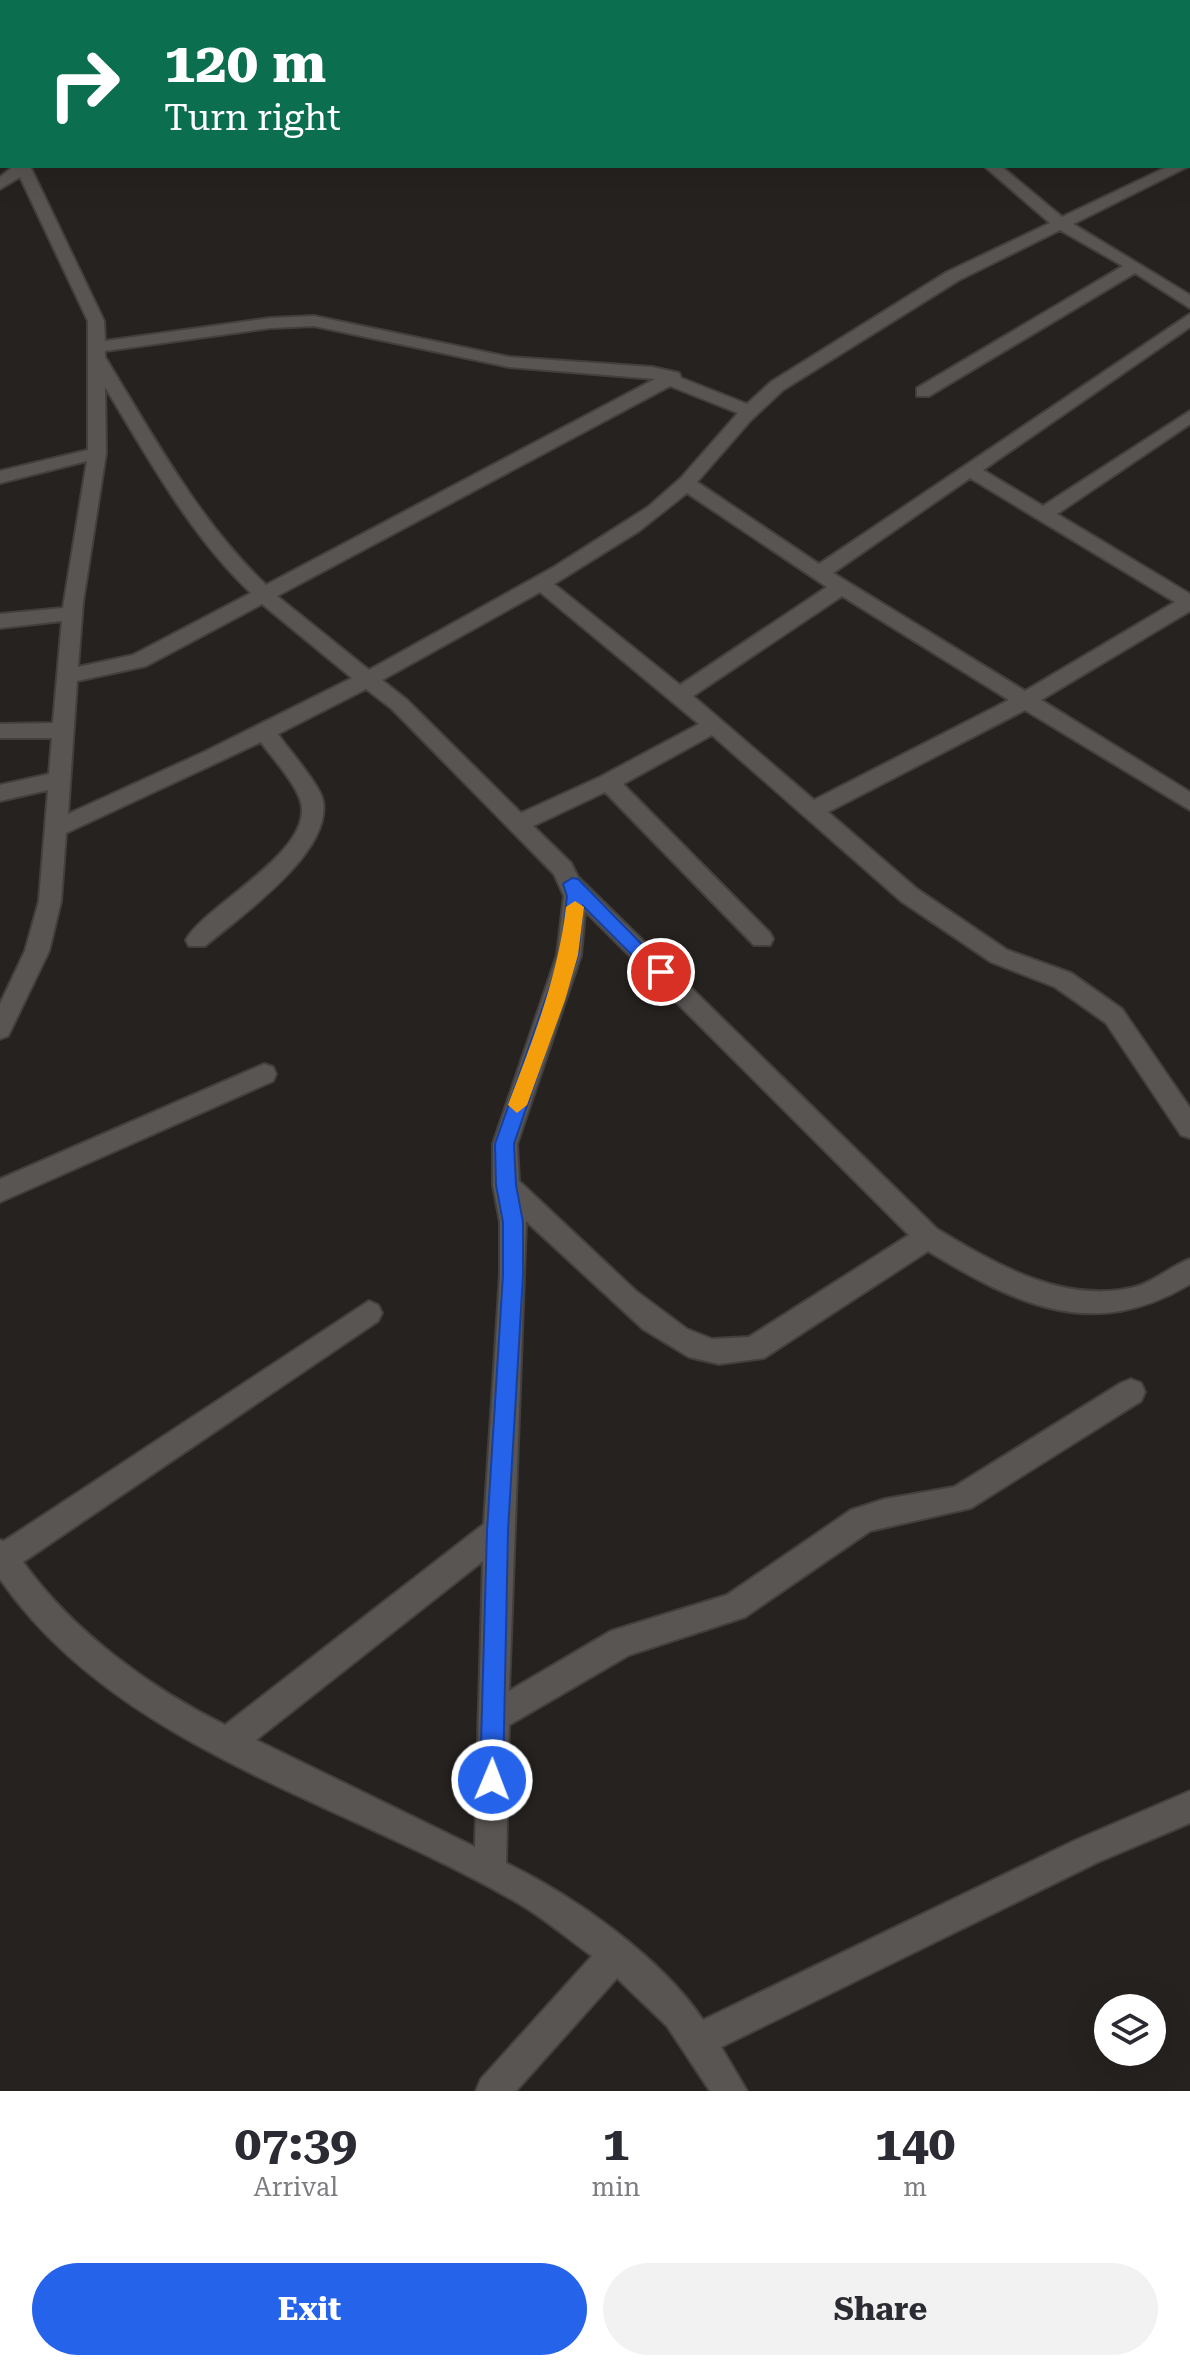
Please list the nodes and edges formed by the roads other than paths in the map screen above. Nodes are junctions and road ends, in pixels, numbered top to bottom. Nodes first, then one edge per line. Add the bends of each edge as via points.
1 (21, 168) edge
2 (22, 168) edge
3 (994, 168) edge
4 (1177, 168) edge
5 (0, 184) edge
6 (1062, 225) junction
7 (1135, 266) junction
8 (1190, 303) edge
9 (1190, 319) edge
10 (96, 352) junction
11 (673, 377) junction
12 (923, 392) dead end
13 (749, 411) junction
14 (1190, 416) edge
15 (97, 453) junction
16 (970, 470) junction
17 (0, 477) edge
18 (686, 483) junction
19 (1044, 514) junction
20 (819, 573) junction
21 (541, 583) junction
22 (841, 587) junction
23 (264, 595) junction
24 (1190, 603) edge
25 (73, 613) junction
26 (0, 621) edge
27 (68, 676) junction
28 (368, 680) junction
29 (679, 695) junction
30 (1024, 701) junction
31 (713, 725) junction
32 (64, 730) junction
33 (0, 731) edge
34 (265, 731) junction
35 (60, 779) junction
36 (608, 782) junction
37 (0, 793) edge
38 (1190, 802) edge
39 (812, 811) junction
40 (517, 824) junction
41 (56, 828) junction
42 (572, 884) junction
43 (762, 939) dead end
44 (197, 940) dead end
45 (0, 1029) edge
46 (264, 1074) dead end
47 (1181, 1094) edge
48 (1190, 1128) edge
49 (506, 1185) junction
50 (0, 1191) edge
51 (928, 1237) junction
52 (1190, 1271) edge
53 (369, 1313) dead end
54 (1131, 1392) dead end
55 (498, 1531) junction
56 (1, 1558) edge
57 (492, 1718) junction
58 (227, 1743) junction
59 (1190, 1807) edge
60 (490, 1872) junction
61 (616, 1954) junction
62 (697, 2041) junction
63 (493, 2091) edge
64 (730, 2091) edge

1 - 5 street
2 - 10 street via 88,299 96,321
3 - 6 street
4 - 6 street
6 - 7 street
6 - 13 street via 953,276 777,386
7 - 8 street
7 - 12 street
9 - 16 street
10 - 11 street via 270,323 314,321 509,362 629,368
10 - 15 street
10 - 23 street via 187,506 225,557
11 - 13 street
11 - 23 street
13 - 18 street
14 - 19 street
15 - 17 street
15 - 25 street
16 - 19 street
16 - 20 street
18 - 20 street
18 - 21 street via 642,520
19 - 24 street
20 - 22 street
21 - 28 street
21 - 29 street
22 - 29 street
22 - 30 street
23 - 27 street via 139,661
23 - 28 street
24 - 30 street
25 - 26 street
25 - 27 street
27 - 32 street
28 - 34 street
28 - 40 street via 399,704
29 - 31 street
30 - 38 street
30 - 39 street
31 - 36 street
31 - 39 street
32 - 33 street
32 - 35 street
34 - 41 street
34 - 44 street via 312,800 309,830 290,858
35 - 37 street
35 - 41 street
36 - 40 street
36 - 43 street
39 - 47 street via 957,930 999,956 1063,980 1089,996 1114,1016
40 - 42 street
41 - 45 street via 50,901 37,951
42 - 49 street via 569,955 505,1144
42 - 51 street
46 - 50 street
47 - 48 street
49 - 51 street via 662,1328 699,1348 728,1352 754,1349
49 - 55 street via 513,1222 513,1275
51 - 52 street via 1060,1301 1100,1306 1138,1299
53 - 56 street
54 - 57 street via 961,1498 861,1520 735,1607 622,1642
55 - 57 street
55 - 58 street
56 - 58 street via 70,1636 164,1711
57 - 60 street
58 - 60 street
59 - 62 street via 1087,1851
60 - 61 street via 531,1892
61 - 62 street via 679,2014
61 - 63 street
62 - 64 street

